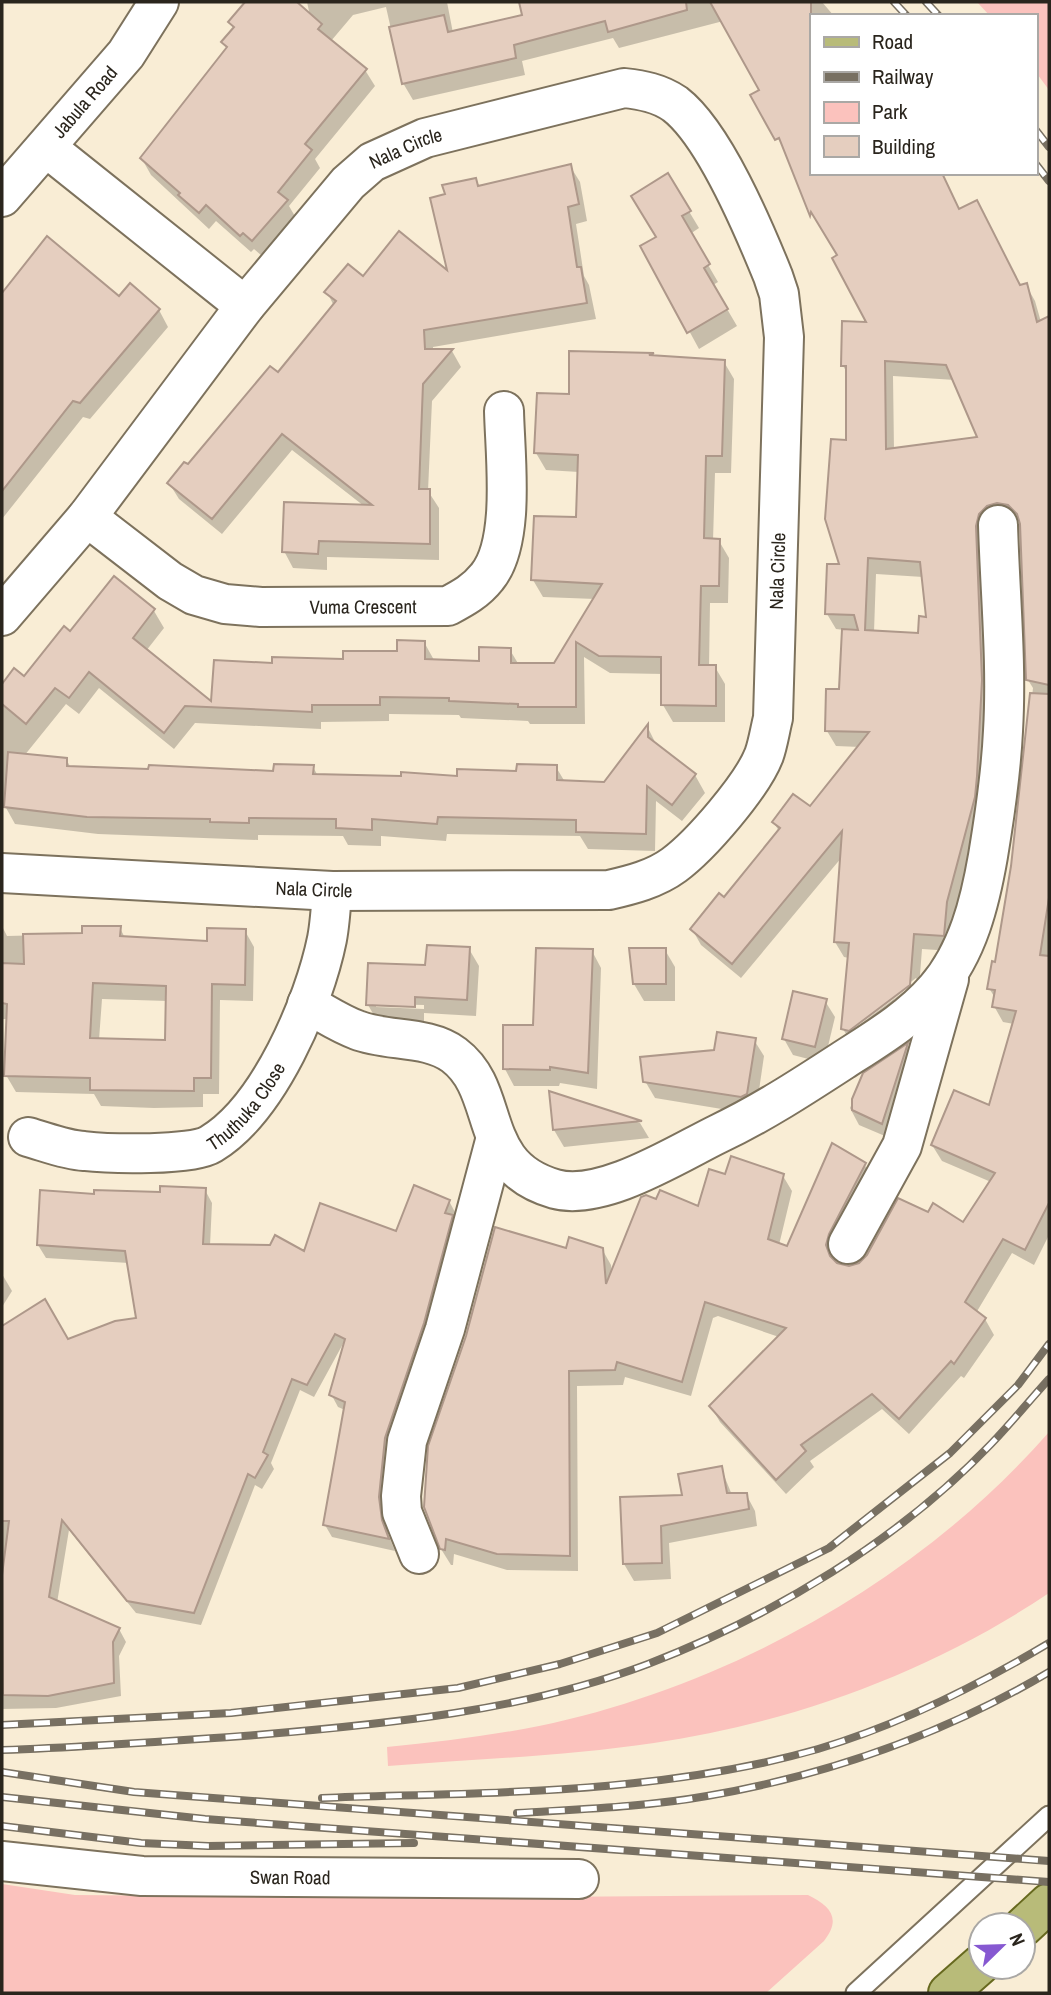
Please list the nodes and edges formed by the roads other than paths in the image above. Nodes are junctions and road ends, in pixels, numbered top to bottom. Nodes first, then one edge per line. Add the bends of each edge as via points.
1 (159, 2) edge
2 (47, 148) junction
3 (2, 197) edge
4 (245, 306) junction
5 (503, 411) dead end
6 (87, 517) junction
7 (998, 525) dead end
8 (2, 616) edge
9 (2, 873) edge
10 (332, 891) junction
11 (953, 963) junction
12 (307, 1004) junction
13 (27, 1137) dead end
14 (495, 1141) junction
15 (848, 1244) dead end
16 (419, 1554) dead end
17 (1049, 1816) edge
18 (2, 1861) edge
19 (579, 1879) dead end
20 (967, 1976) edge
21 (856, 1993) edge
22 (948, 1993) edge

1 - 2 street, Jabula Road via 126,54
2 - 3 street, Jabula Road
2 - 4 street
4 - 6 street, Nala Circle
4 - 10 street, Nala Circle via 348,183 372,162 425,138 624,88 649,91 674,104 694,124 711,148 779,294 784,337 773,718 764,756 746,784 700,841 673,866 640,883 608,890
5 - 6 street, Vuma Crescent via 506,489 498,559 470,595 447,606 225,604 194,595 170,581
6 - 8 street, Nala Circle
7 - 11 street via 1004,728 999,790 981,894
9 - 10 street, Nala Circle
10 - 12 street, Thuthuka Close via 328,937
11 - 14 street via 917,1010 890,1030 756,1116 628,1177 574,1192 553,1188 520,1169
11 - 15 street via 902,1146
12 - 13 street, Thuthuka Close via 254,1105 210,1145 187,1151 83,1152
12 - 14 street via 358,1031 429,1044 453,1054 470,1071 481,1093
14 - 16 street via 445,1329 407,1441 402,1511
17 - 21 lane
18 - 19 street, Swan Road via 142,1877
20 - 22 main road

